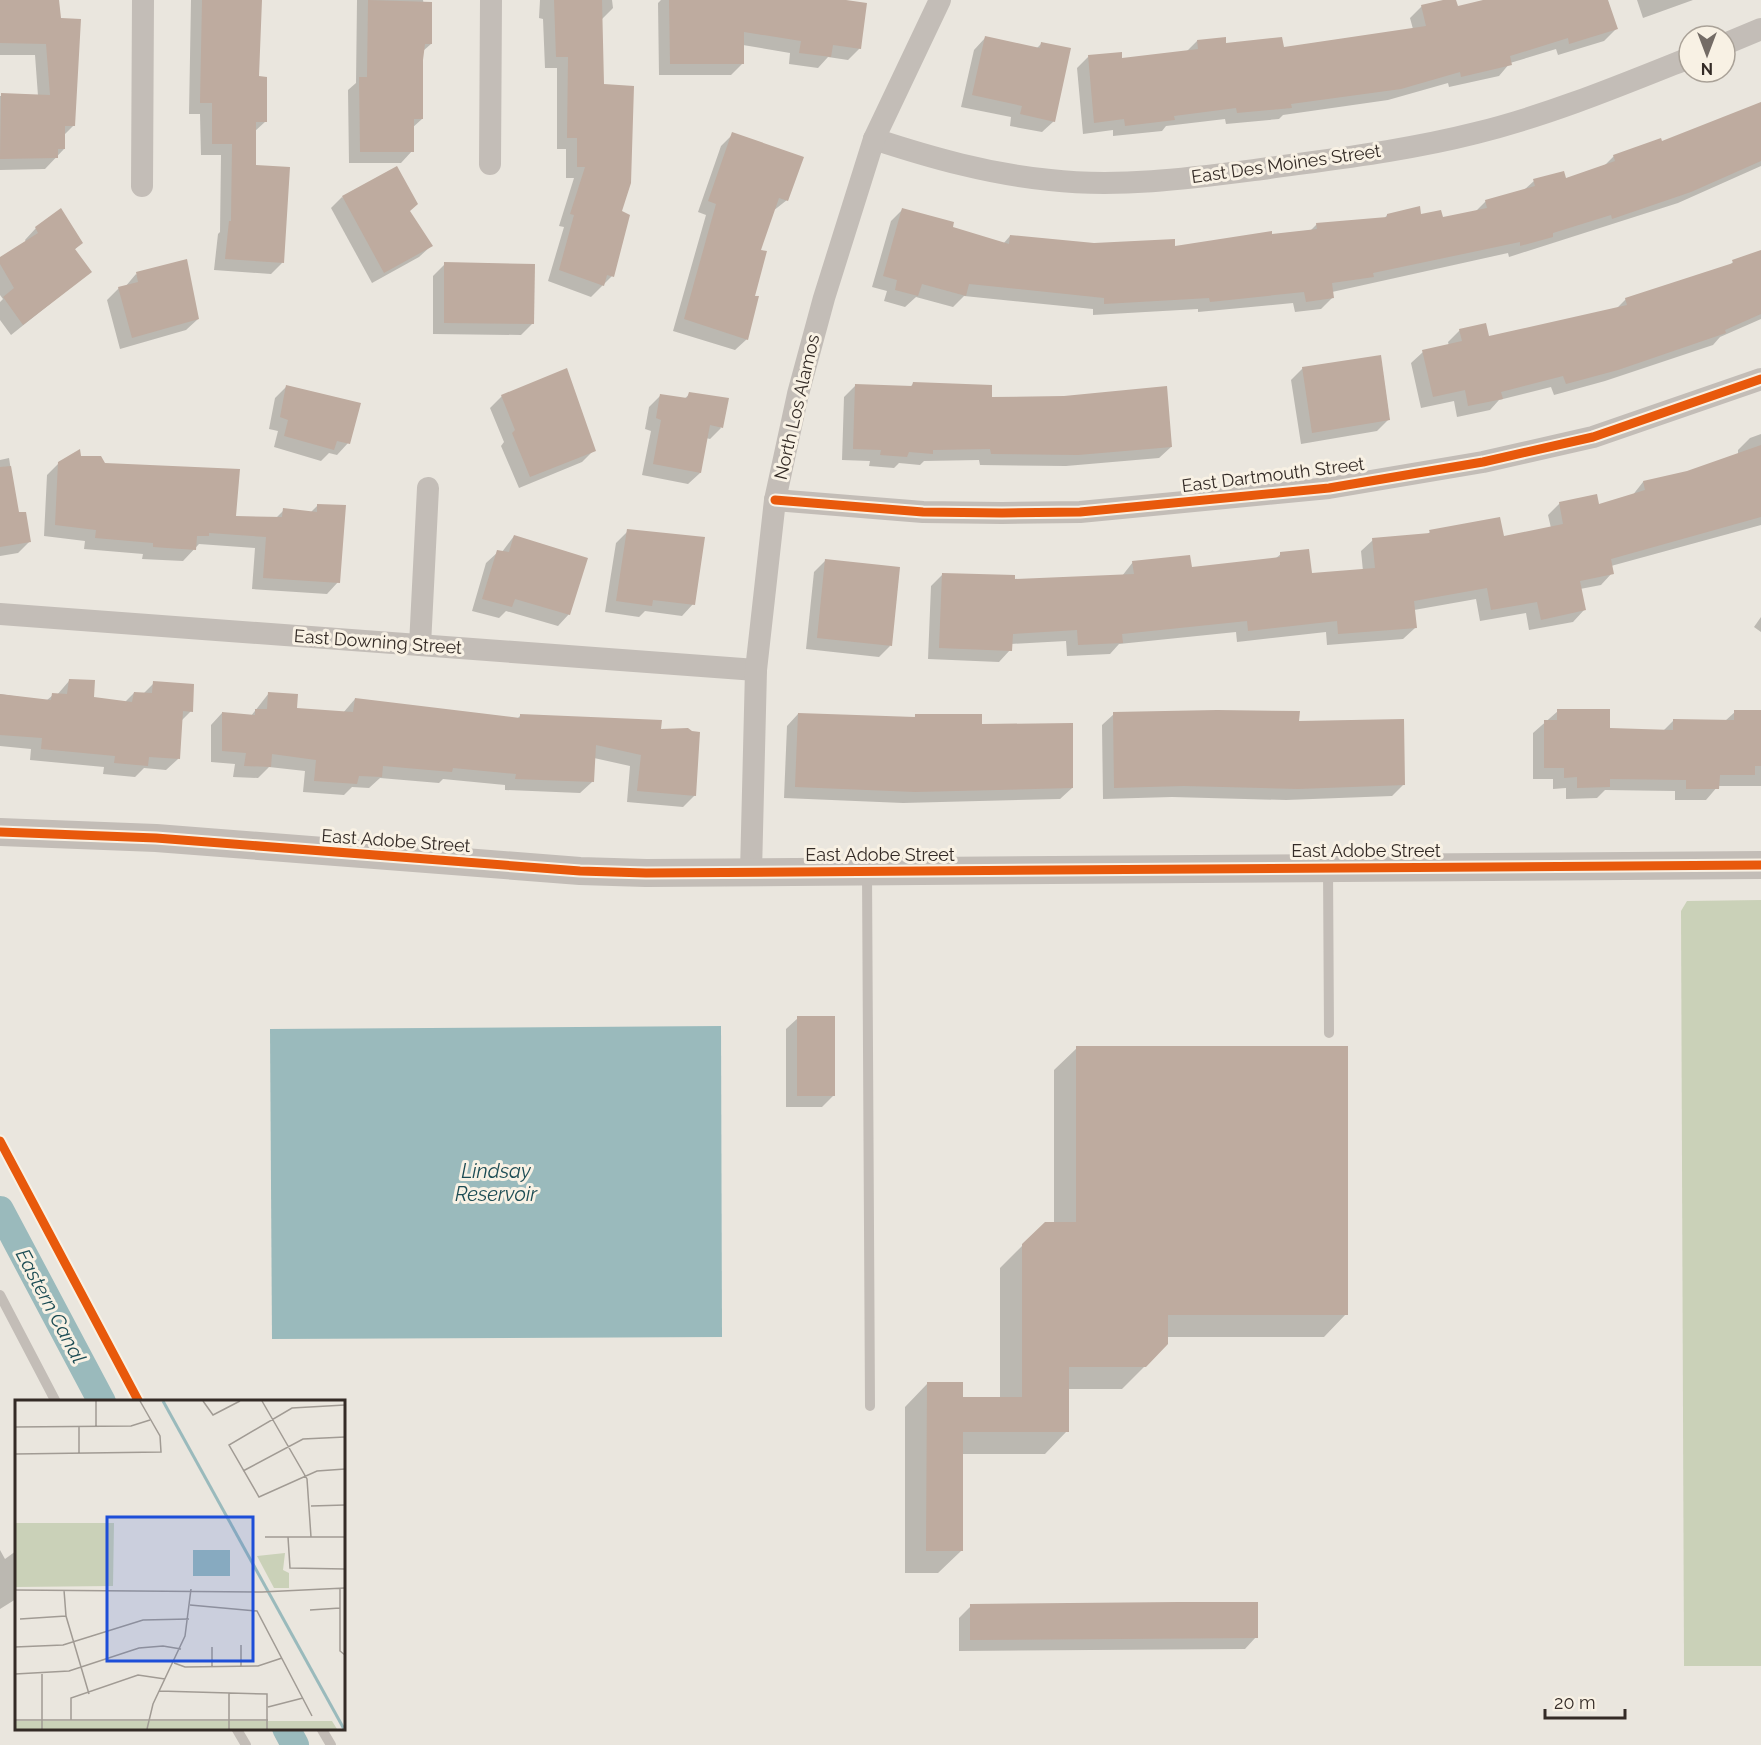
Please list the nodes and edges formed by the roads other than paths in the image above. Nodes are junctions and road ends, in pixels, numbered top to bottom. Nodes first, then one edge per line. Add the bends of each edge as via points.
1 (142, 0) edge
2 (491, 0) edge
3 (940, 0) edge
4 (1761, 29) edge
5 (1737, 39) edge
6 (1677, 63) edge
7 (874, 139) junction
8 (490, 164) dead end
9 (142, 186) dead end
10 (1761, 379) edge
11 (428, 488) dead end
12 (775, 500) junction
13 (0, 614) edge
14 (420, 645) junction
15 (756, 670) junction
16 (0, 832) edge
17 (1761, 865) edge
18 (1328, 868) junction
19 (752, 872) junction
20 (867, 872) junction
21 (1329, 1033) dead end
22 (0, 1141) edge
23 (0, 1295) edge
24 (55, 1400) edge
25 (138, 1400) edge
26 (870, 1406) dead end
27 (237, 1730) edge
28 (322, 1730) edge
29 (246, 1745) edge
30 (331, 1745) edge

1 - 9 street
2 - 8 street
3 - 7 street, North Los Alamos
4 - 5 street
6 - 7 street, East Des Moines Street via 1576,103 1476,133 1377,153 1169,180 1082,183 1029,178 956,165
7 - 12 street, North Los Alamos via 824,298
10 - 12 street, East Dartmouth Street via 1593,437 1483,462 1329,488 1080,512 923,512
11 - 14 street
12 - 15 street, North Los Alamos
13 - 14 street, East Downing Street
14 - 15 street, East Downing Street
15 - 19 street, North Los Alamos
16 - 19 street, East Adobe Street via 156,838 580,871
17 - 18 street, East Adobe Street
18 - 20 street, East Adobe Street
18 - 21 lane
19 - 20 street, East Adobe Street
20 - 26 lane
22 - 25 lane
23 - 24 lane
27 - 29 lane
28 - 30 lane

